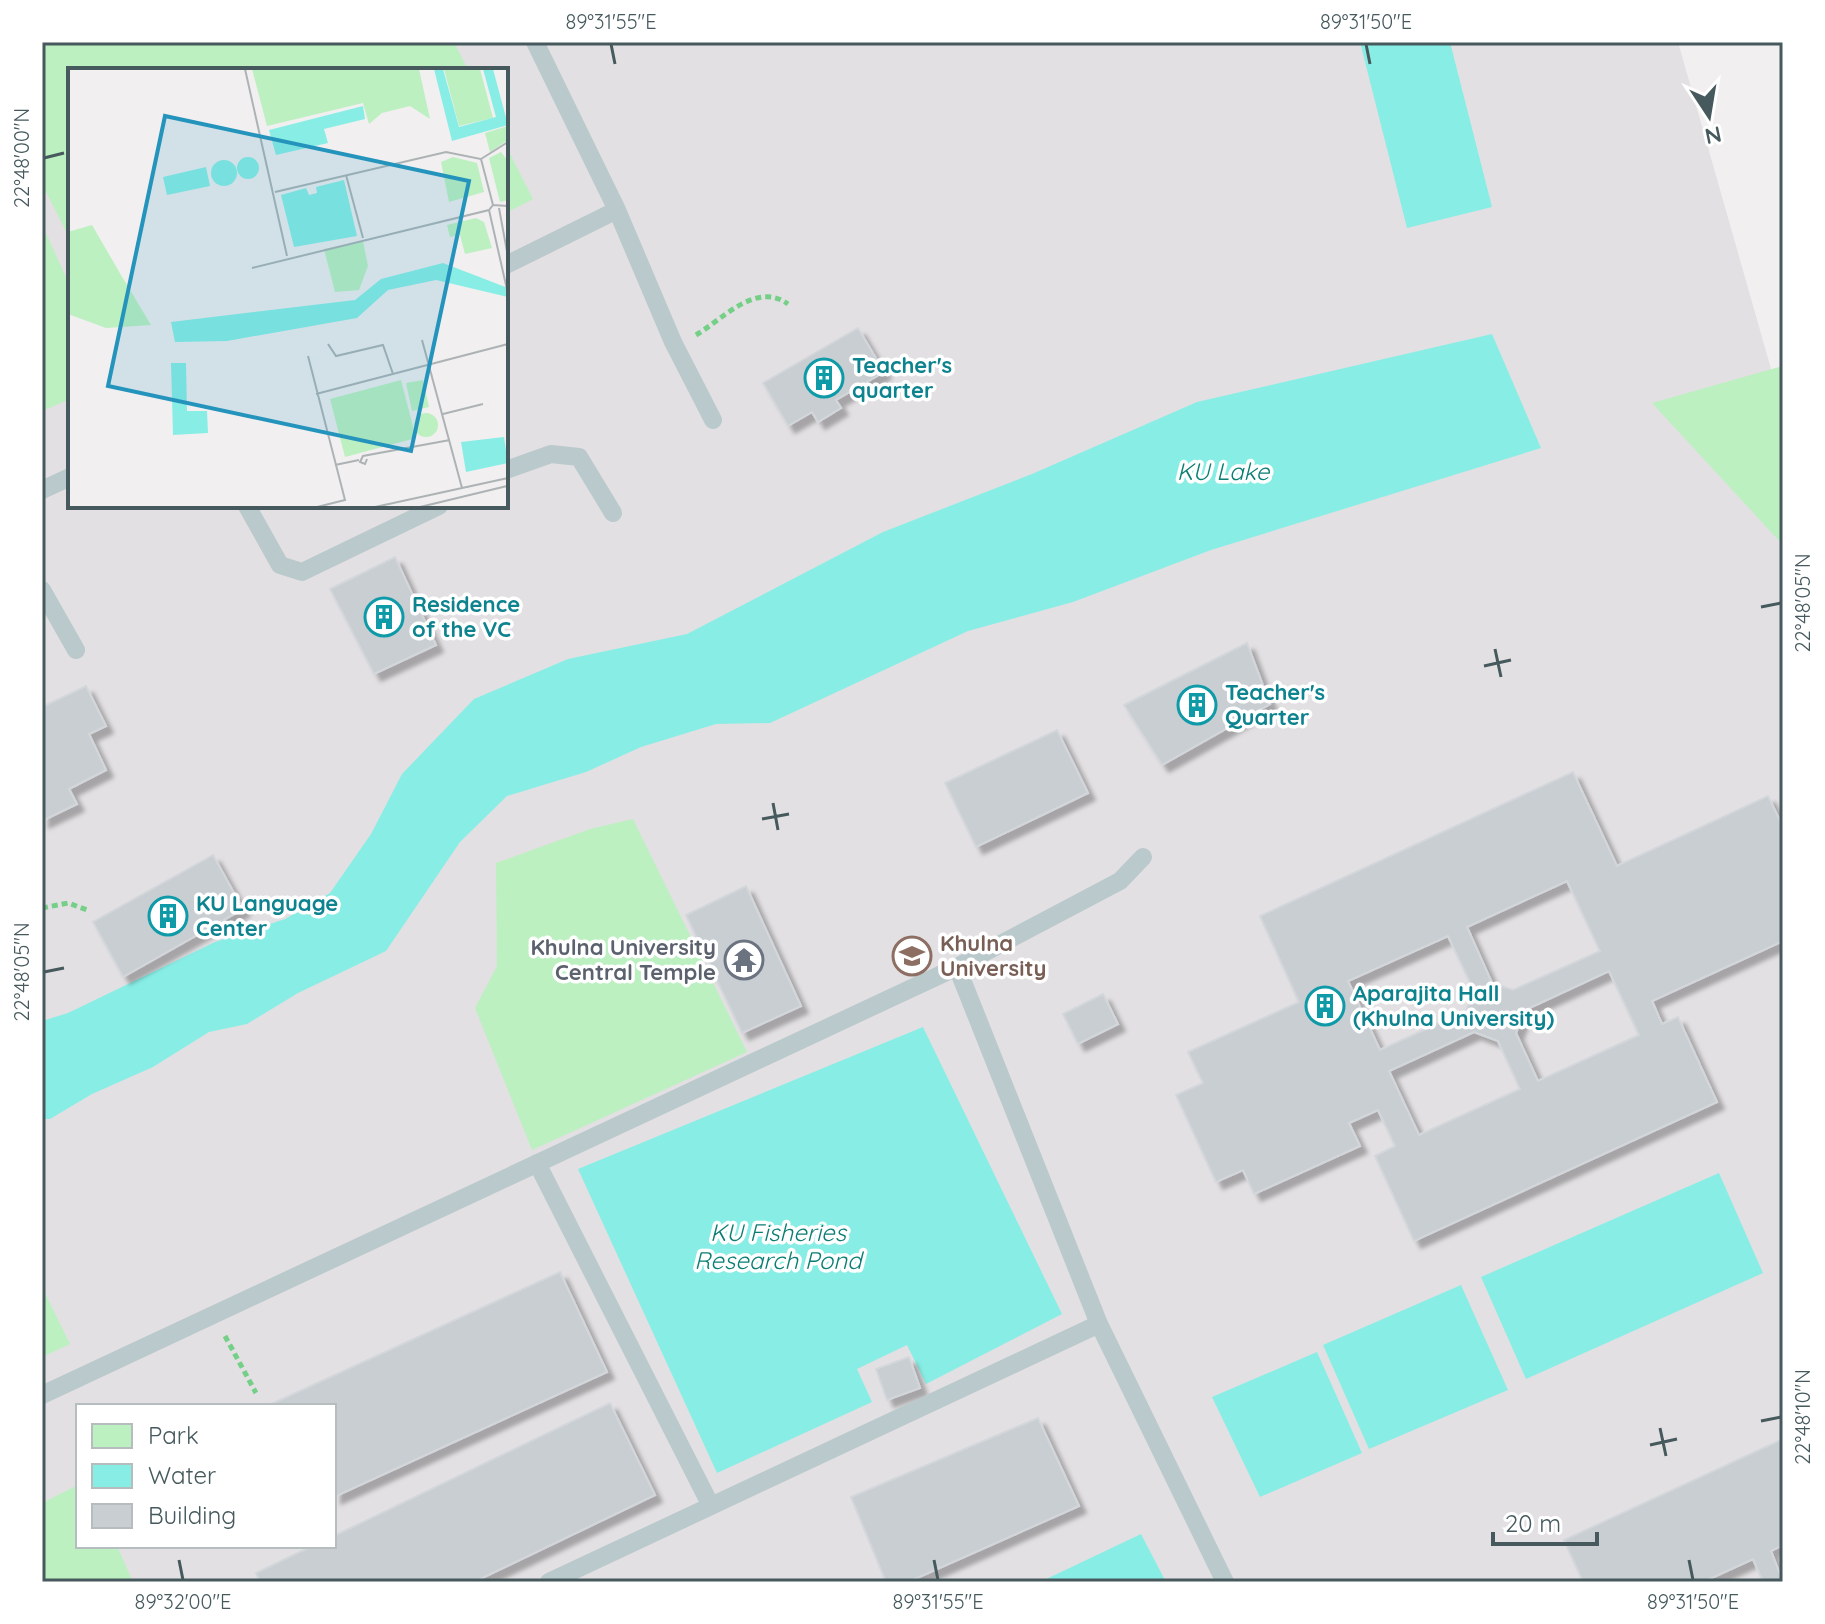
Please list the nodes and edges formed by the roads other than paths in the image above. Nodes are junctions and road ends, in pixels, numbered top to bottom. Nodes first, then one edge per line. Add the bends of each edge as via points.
1 (535, 42) edge
2 (617, 210) junction
3 (508, 264) edge
4 (713, 420) dead end
5 (508, 469) edge
6 (68, 478) edge
7 (42, 490) edge
8 (248, 508) edge
9 (435, 508) edge
10 (613, 513) dead end
11 (42, 590) edge
12 (76, 650) dead end
13 (1143, 857) dead end
14 (957, 967) junction
15 (537, 1163) junction
16 (1099, 1324) junction
17 (42, 1395) edge
18 (711, 1506) junction
19 (549, 1582) edge
20 (1225, 1582) edge

1 - 2 lane
2 - 3 lane
2 - 4 lane
5 - 10 lane via 551,454 579,457
6 - 7 lane
8 - 9 lane via 280,565 302,572
11 - 12 lane
13 - 14 lane via 1120,881
14 - 15 lane
14 - 16 lane
15 - 17 lane
15 - 18 lane
16 - 18 lane
16 - 20 lane
18 - 19 lane

